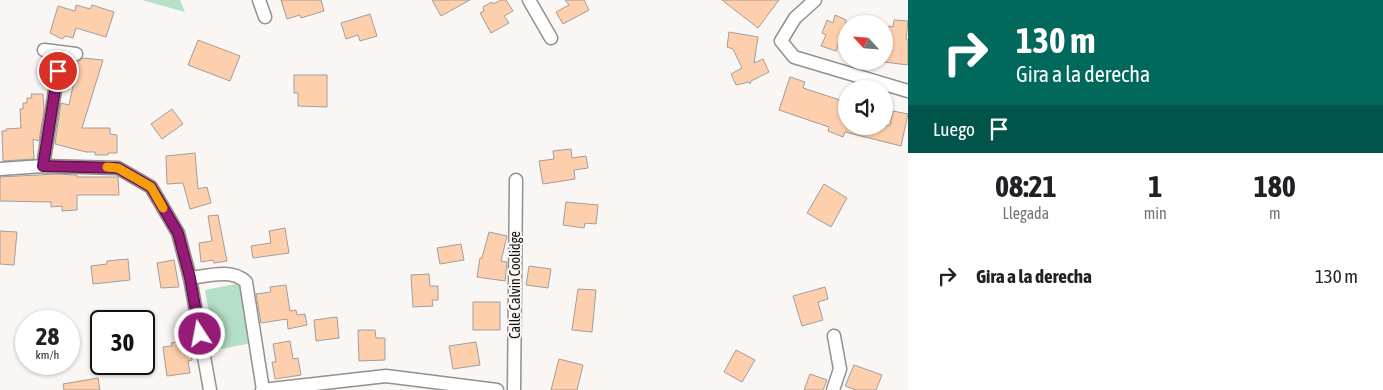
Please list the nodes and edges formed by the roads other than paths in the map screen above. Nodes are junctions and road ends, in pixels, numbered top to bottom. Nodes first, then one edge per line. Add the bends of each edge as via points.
1 (259, 0) edge
2 (529, 0) edge
3 (815, 0) edge
4 (265, 17) dead end
5 (551, 38) dead end
6 (44, 50) dead end
7 (61, 52) junction
8 (76, 54) dead end
9 (908, 91) edge
10 (43, 166) junction
11 (0, 168) edge
12 (516, 180) dead end
13 (190, 278) junction
14 (834, 336) dead end
15 (210, 390) edge
16 (263, 390) edge
17 (497, 390) edge
18 (514, 390) edge
19 (834, 390) edge

1 - 4 street
2 - 5 street
3 - 9 street via 795,18 781,41 794,57
6 - 7 street
7 - 8 street
7 - 10 street
10 - 11 street
10 - 13 street via 118,168 151,187 178,233
12 - 18 street, Calle Calvin Coolidge
13 - 15 street
13 - 16 street via 232,274 246,282
14 - 19 street via 840,368
16 - 17 street via 386,376

